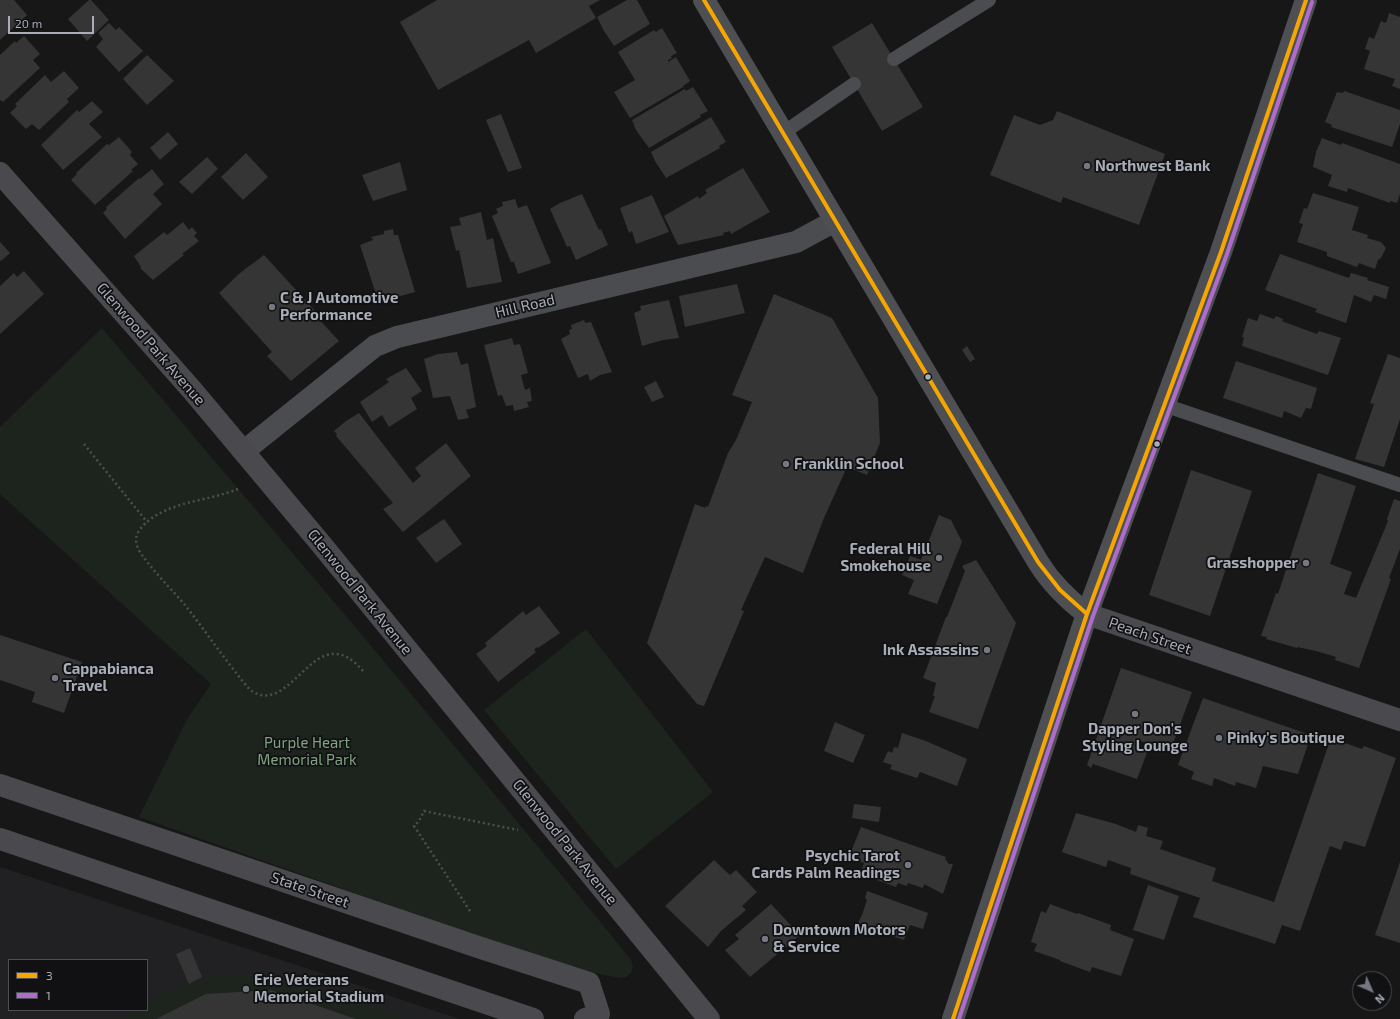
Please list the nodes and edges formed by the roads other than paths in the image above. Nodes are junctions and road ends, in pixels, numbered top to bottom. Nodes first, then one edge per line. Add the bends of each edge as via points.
1 (704, 0) edge
2 (989, 0) edge
3 (1306, 0) edge
4 (894, 59) dead end
5 (854, 84) dead end
6 (783, 132) junction
7 (0, 173) edge
8 (835, 220) junction
9 (1164, 405) junction
10 (244, 451) junction
11 (1399, 482) edge
12 (1087, 614) junction
13 (1400, 720) edge
14 (0, 785) edge
15 (0, 839) edge
16 (599, 1017) edge
17 (532, 1019) edge
18 (709, 1019) edge
19 (953, 1019) edge

1 - 6 main road, Peach Street
2 - 4 lane
3 - 9 main road via 1221,252
5 - 6 lane
6 - 8 main road, Peach Street
7 - 10 main road, Glenwood Park Avenue
8 - 10 street, Hill Road via 796,242 397,337 375,346
8 - 12 main road, Peach Street via 1041,567 1062,593
9 - 11 lane
9 - 12 main road
10 - 18 main road, Glenwood Park Avenue
12 - 13 main road, Peach Street
12 - 19 main road
14 - 16 main road, State Street via 589,983
15 - 17 main road

